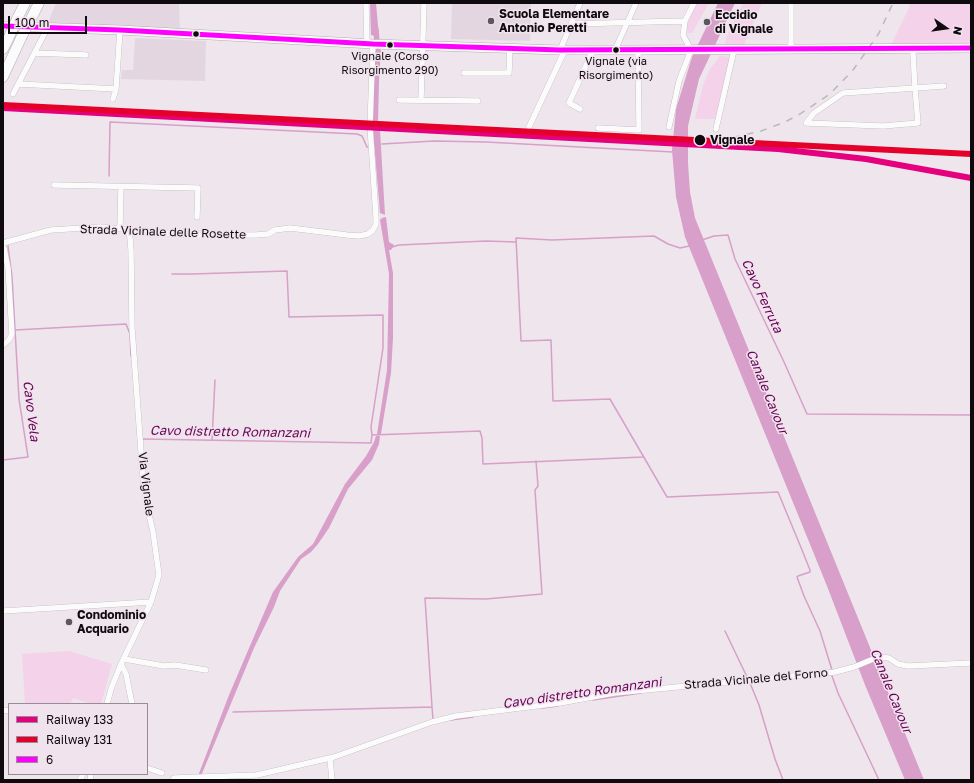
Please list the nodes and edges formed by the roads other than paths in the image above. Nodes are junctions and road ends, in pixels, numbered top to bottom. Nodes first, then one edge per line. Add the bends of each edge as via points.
1 (25, 3) edge
2 (39, 3) edge
3 (366, 3) edge
4 (424, 3) edge
5 (580, 3) edge
6 (636, 3) edge
7 (694, 3) edge
8 (791, 3) edge
9 (684, 21) junction
10 (628, 22) junction
11 (571, 24) junction
12 (3, 26) edge
13 (48, 27) junction
14 (120, 30) junction
15 (374, 44) junction
16 (422, 45) junction
17 (510, 48) junction
18 (971, 48) edge
19 (3, 49) edge
20 (913, 49) junction
21 (563, 50) junction
22 (593, 50) junction
23 (615, 50) junction
24 (638, 50) junction
25 (692, 50) junction
26 (734, 50) junction
27 (791, 50) junction
28 (35, 53) junction
29 (86, 56) dead end
30 (464, 73) dead end
31 (3, 77) edge
32 (18, 84) junction
33 (944, 86) dead end
34 (915, 88) junction
35 (116, 89) junction
36 (13, 94) dead end
37 (113, 99) dead end
38 (399, 100) dead end
39 (421, 100) junction
40 (478, 101) dead end
41 (580, 109) dead end
42 (530, 127) dead end
43 (669, 127) dead end
44 (598, 128) dead end
45 (716, 128) dead end
46 (54, 185) dead end
47 (121, 187) junction
48 (197, 217) dead end
49 (120, 228) junction
50 (128, 229) junction
51 (4, 245) edge
52 (3, 345) edge
53 (151, 602) junction
54 (3, 611) edge
55 (122, 662) junction
56 (971, 663) edge
57 (206, 670) dead end
58 (107, 703) edge
59 (132, 703) edge
60 (330, 758) junction
61 (148, 768) edge
62 (162, 773) dead end
63 (257, 778) edge
64 (173, 780) edge
65 (332, 780) edge

1 - 19 highway, bridge
2 - 31 highway, bridge
3 - 15 street, Strada Vicinale delle Rosette
4 - 16 street
5 - 11 street
6 - 10 street
7 - 9 street
8 - 27 street
9 - 10 street
9 - 25 street via 683,35
10 - 11 street
10 - 23 street
11 - 21 street
12 - 13 main road
13 - 14 main road
13 - 28 street
14 - 15 main road
14 - 35 street
15 - 16 main road
15 - 50 street, Strada Vicinale delle Rosette via 370,126 376,224 368,234 347,236 290,228 256,235 189,235
16 - 17 main road
16 - 39 street
17 - 21 main road
17 - 30 street via 509,73
18 - 20 main road
20 - 27 main road
20 - 34 street
21 - 22 main road
21 - 42 street
22 - 23 main road
22 - 41 street via 569,103
23 - 24 main road
24 - 25 main road
24 - 44 street via 639,130
25 - 26 main road
25 - 43 street via 679,81
26 - 27 main road
26 - 45 street
28 - 29 street
28 - 32 street
32 - 35 street
32 - 36 street
33 - 34 street
34 - 34 street via 918,123 883,126 806,123 814,113 842,93
35 - 37 street
38 - 39 street
39 - 40 street
46 - 47 street
47 - 48 street via 198,188
47 - 49 street
49 - 50 street, Strada Vicinale delle Rosette
49 - 51 street, Strada Vicinale delle Rosette via 50,230
50 - 53 street, Via Vignale via 131,250 132,328 145,494 159,575
51 - 52 street via 12,334
53 - 54 street
53 - 55 street, Via Vignale
55 - 57 street
55 - 58 street, Via Vignale
55 - 59 street
56 - 60 street, Strada Vicinale del Forno via 908,666 898,664 889,658 878,657 854,667 832,672 614,693 560,703 456,716 434,721
60 - 63 street, Strada Vicinale del Forno
60 - 65 street
61 - 62 street
63 - 64 street, Strada Vicinale del Forno via 202,777

